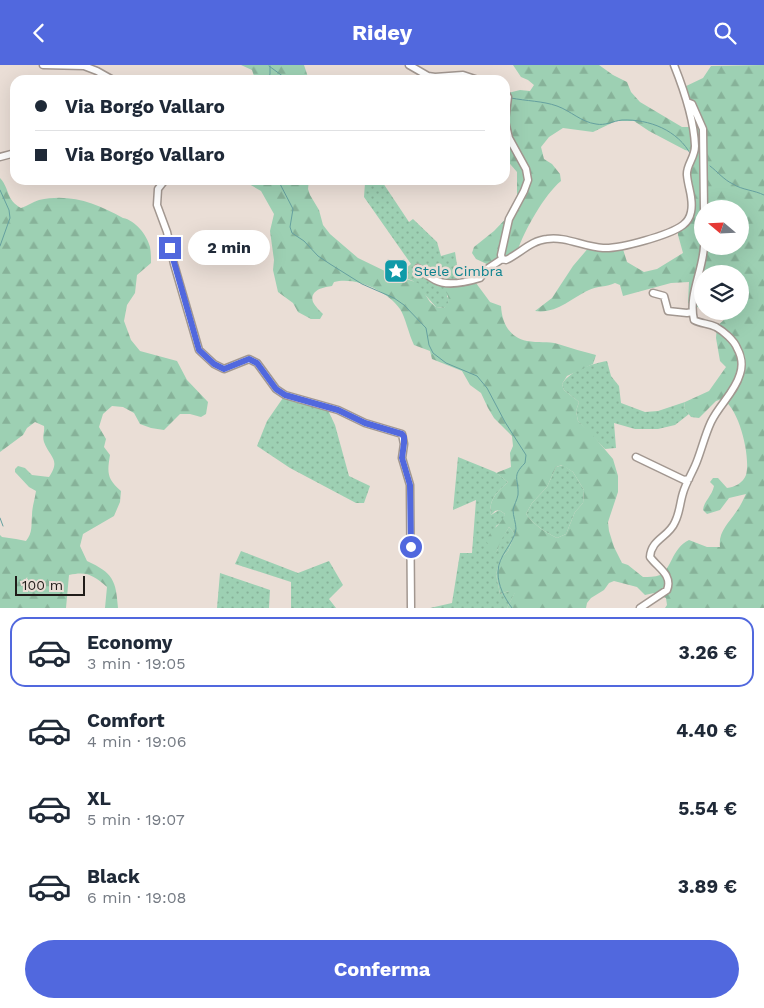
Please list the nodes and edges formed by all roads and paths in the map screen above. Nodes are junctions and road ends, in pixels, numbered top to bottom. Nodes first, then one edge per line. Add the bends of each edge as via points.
1 (43, 65) edge
2 (409, 65) edge
3 (677, 67) edge
4 (104, 75) edge
5 (424, 75) edge
6 (687, 102) junction
7 (510, 140) edge
8 (161, 185) edge
9 (705, 200) edge
10 (703, 255) edge
11 (502, 259) junction
12 (418, 268) dead end
13 (653, 293) dead end
14 (692, 312) junction
15 (636, 457) dead end
16 (689, 479) junction
17 (411, 608) edge
18 (640, 608) edge

1 - 4 street via 84,66
2 - 5 street
3 - 6 street
6 - 9 street via 692,104 704,129
6 - 11 street via 695,147 686,175 692,193 691,212 682,226 617,248 544,239 506,260
7 - 11 street via 526,169 528,181 509,219
8 - 17 street via 156,205 167,232 199,350 224,369 249,359 257,363 276,389 285,395 344,412 404,437 402,458 410,485
10 - 14 street
11 - 12 street via 480,278 463,282 435,280
13 - 14 street via 664,295 668,311
14 - 16 street via 694,320 716,327 728,336 742,361 740,375 714,417
15 - 16 street via 684,480
16 - 18 street via 675,524 658,539 650,553 667,576 669,586

